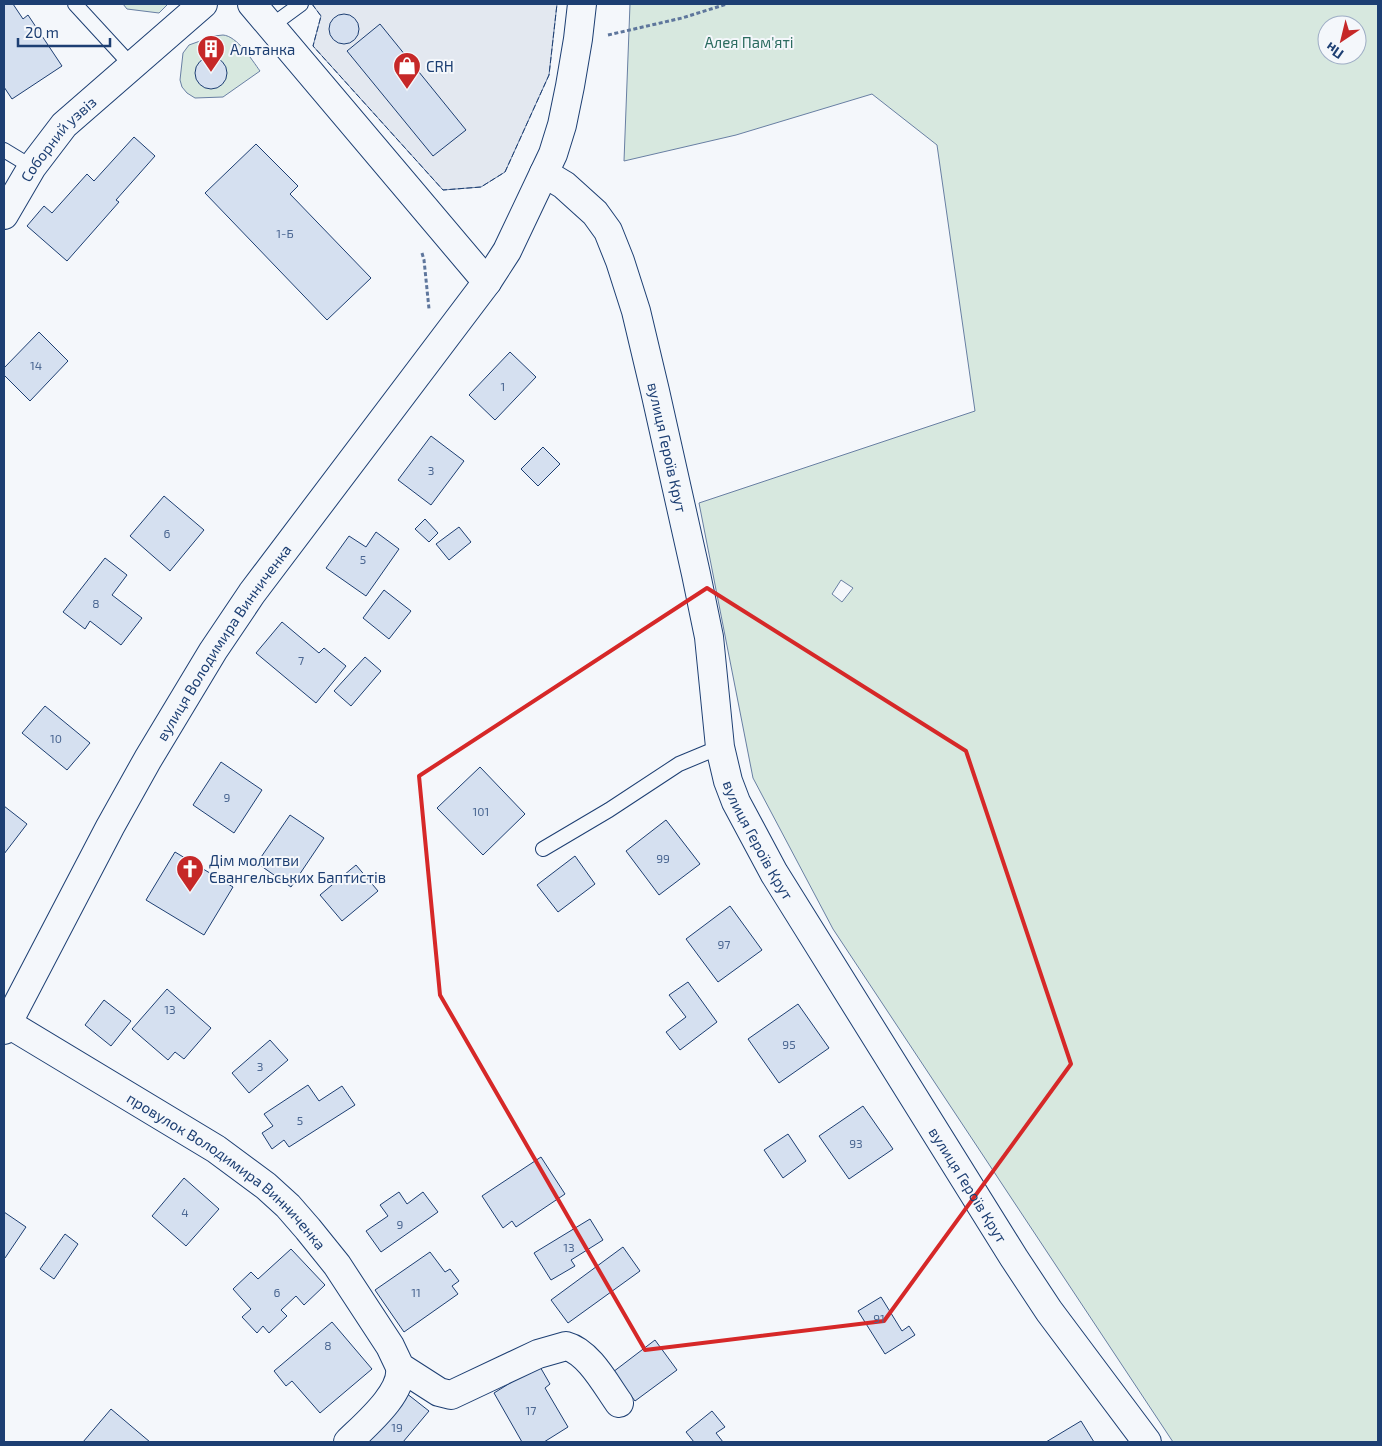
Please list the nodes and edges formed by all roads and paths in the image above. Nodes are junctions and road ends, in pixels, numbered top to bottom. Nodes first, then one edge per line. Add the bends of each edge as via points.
1 (75, 4) edge
2 (203, 4) edge
3 (252, 4) edge
4 (301, 4) edge
5 (582, 4) edge
6 (728, 4) edge
7 (271, 26) junction
8 (578, 39) junction
9 (132, 66) junction
10 (4, 150) edge
11 (32, 167) junction
12 (544, 173) junction
13 (4, 215) edge
14 (421, 251) dead end
15 (487, 282) junction
16 (430, 318) dead end
17 (720, 747) junction
18 (544, 849) dead end
19 (6, 1026) edge
20 (400, 1367) junction
21 (619, 1404) dead end
22 (348, 1442) edge
23 (1147, 1442) edge

1 - 9 lane
2 - 9 street, Соборний узвіз
3 - 7 street
4 - 7 lane
5 - 8 street, вулиця Володимира Винниченка
6 - 8 path via 641,29
7 - 15 street
8 - 12 street, вулиця Володимира Винниченка via 562,125
9 - 11 street, Соборний узвіз via 64,125
10 - 11 lane
11 - 13 street, Соборний узвіз
12 - 15 street, вулиця Володимира Винниченка via 507,251
12 - 17 street, вулиця Героїв Крут via 564,185 608,230 636,311 709,637
14 - 16 path
15 - 19 street, вулиця Володимира Винниченка via 252,593 213,651 134,784
17 - 18 lane via 679,764
17 - 23 street, вулиця Героїв Крут via 736,802 779,882 1014,1258 1076,1349
19 - 20 street, провулок Володимира Винниченка via 201,1140 266,1186 288,1206 336,1265 390,1346
20 - 21 street, провулок Володимира Винниченка via 434,1390 451,1395 538,1354 566,1346 586,1358
20 - 22 street via 396,1390

